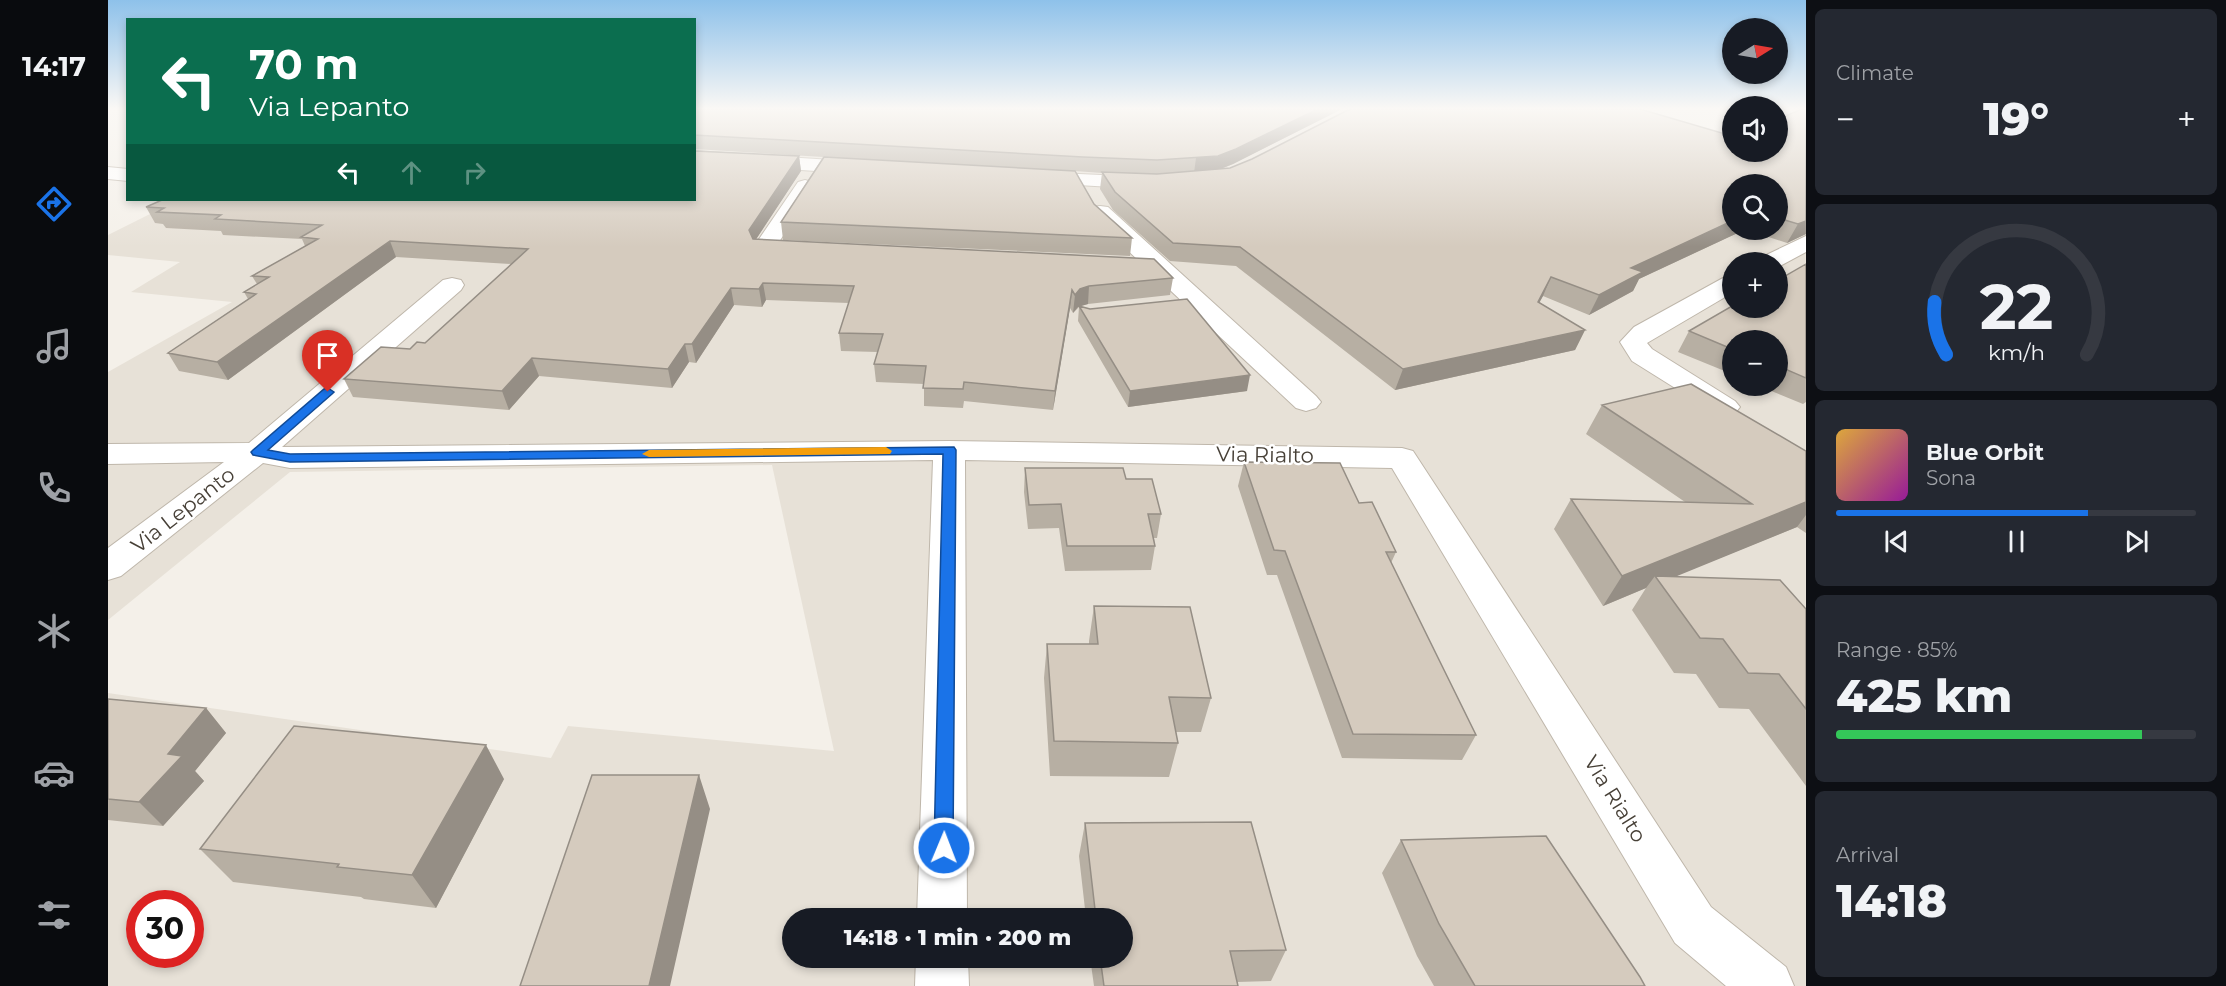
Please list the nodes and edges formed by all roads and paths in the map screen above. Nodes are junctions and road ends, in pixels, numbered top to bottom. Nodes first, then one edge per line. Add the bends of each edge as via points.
1 (696, 157) edge
2 (818, 165) junction
3 (887, 169) edge
4 (108, 173) edge
5 (126, 174) edge
6 (1013, 176) edge
7 (1082, 180) junction
8 (1165, 183) edge
9 (1806, 243) edge
10 (824, 251) edge
11 (1788, 252) edge
12 (1122, 265) edge
13 (1158, 267) junction
14 (452, 285) dead end
15 (1722, 289) edge
16 (1197, 303) junction
17 (1164, 306) edge
18 (1306, 402) dead end
19 (1748, 420) edge
20 (949, 450) junction
21 (257, 452) junction
22 (108, 454) edge
23 (108, 567) edge
24 (942, 908) edge
25 (942, 968) edge
26 (942, 986) edge
27 (1767, 986) edge

1 - 2 street
2 - 3 street
2 - 10 street via 764,248
4 - 5 street
6 - 7 street
7 - 8 street
7 - 13 street via 1102,215
9 - 11 street
12 - 13 street
13 - 16 street
14 - 21 street, Via Lepanto
15 - 19 street via 1643,333 1634,342 1642,355
16 - 17 street
16 - 18 street
20 - 21 street, Via Lepanto via 290,458
20 - 24 street
20 - 27 street, Via Rialto via 1402,458 1693,925
21 - 22 street, Via Lepanto
21 - 23 street, Via Lepanto
25 - 26 street

